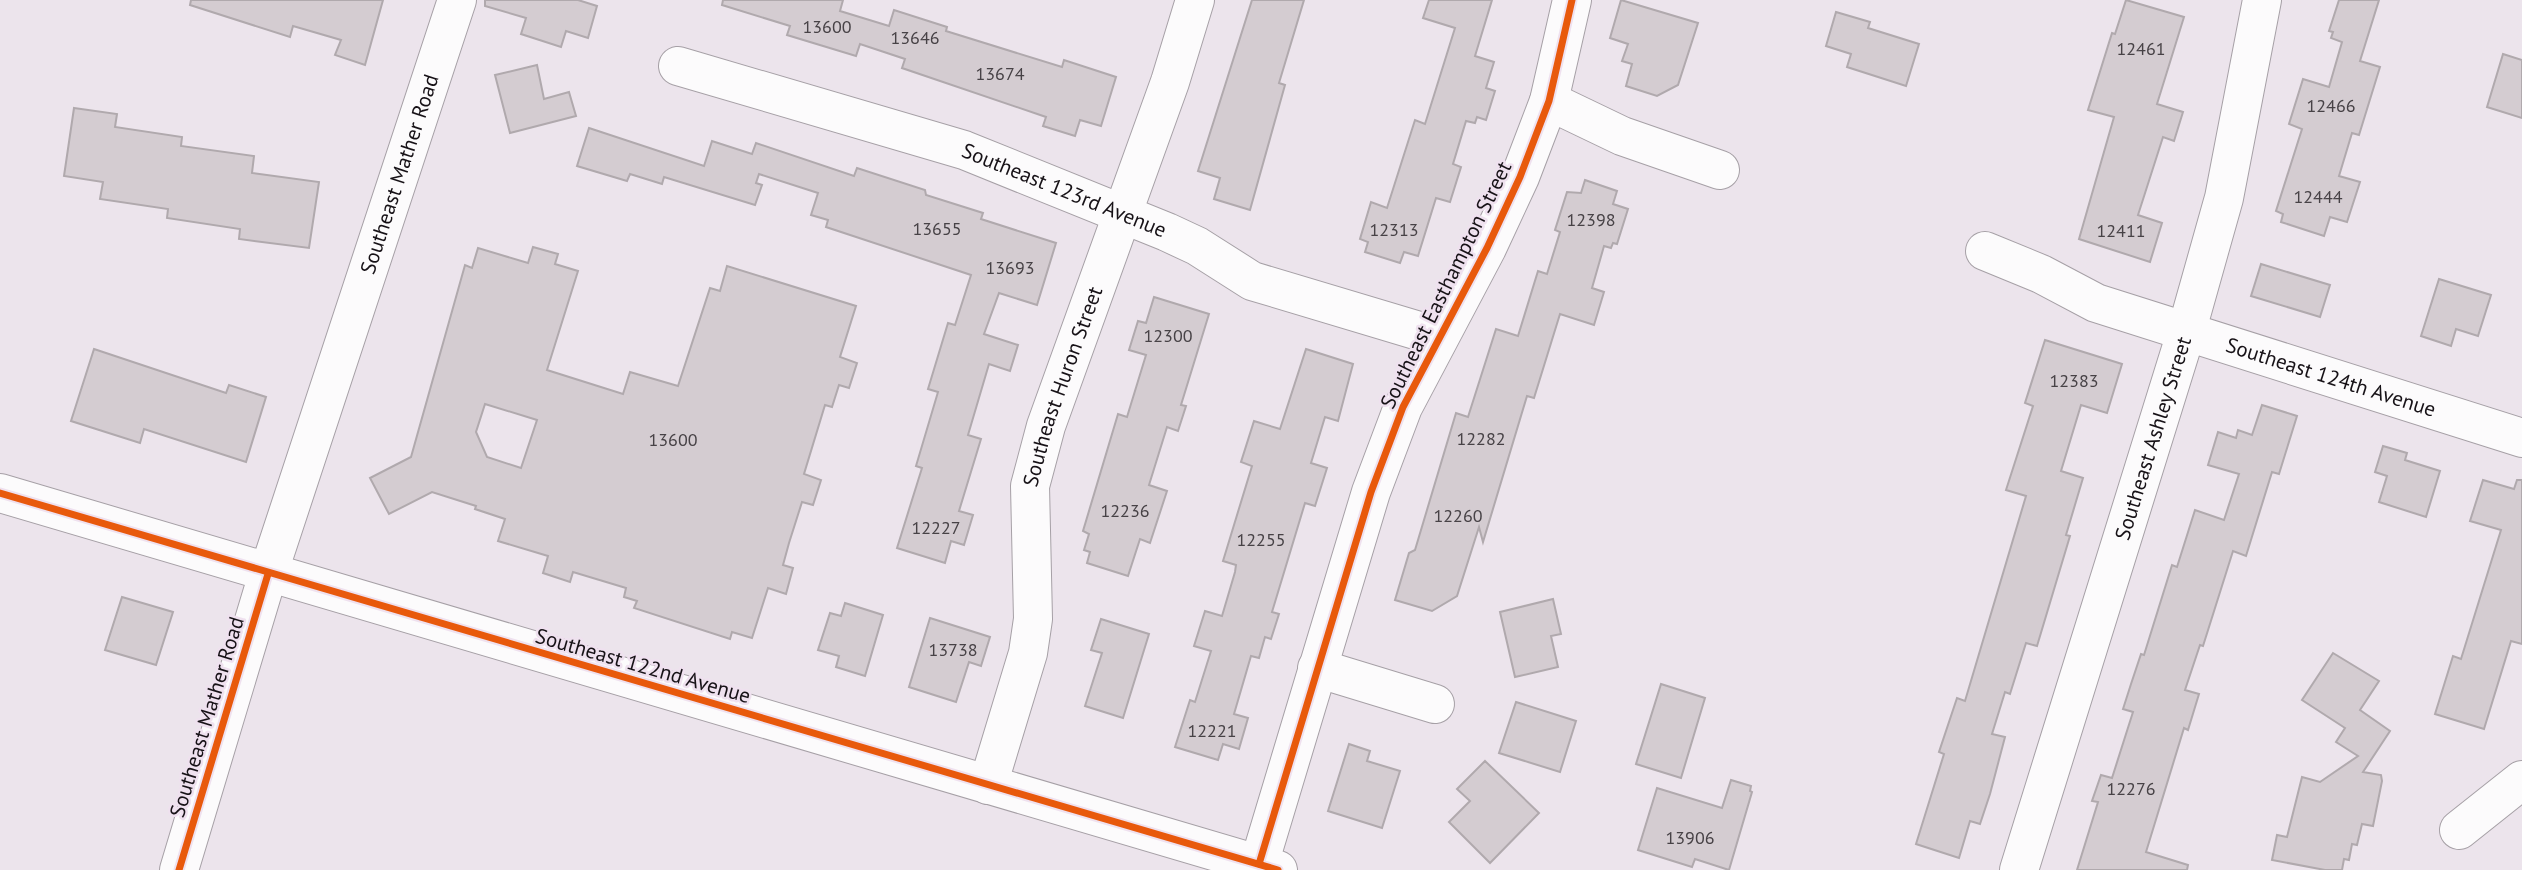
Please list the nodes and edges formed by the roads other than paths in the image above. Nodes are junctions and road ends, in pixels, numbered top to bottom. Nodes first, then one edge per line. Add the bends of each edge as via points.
1 (457, 0) edge
2 (1195, 0) edge
3 (1572, 0) edge
4 (2262, 0) edge
5 (678, 66) dead end
6 (1549, 101) junction
7 (1720, 170) dead end
8 (1121, 213) junction
9 (1985, 251) dead end
10 (2186, 333) junction
11 (1439, 337) junction
12 (2522, 438) edge
13 (0, 493) edge
14 (268, 574) junction
15 (1317, 668) junction
16 (1435, 704) dead end
17 (2522, 780) edge
18 (988, 785) junction
19 (2459, 830) dead end
20 (1268, 867) edge
21 (179, 870) edge
22 (2019, 870) edge

1 - 14 street, Southeast Mather Road
2 - 8 street, Southeast Huron Street
3 - 6 street, Southeast Easthampton Street
4 - 10 street, Southeast Ashley Street via 2224,198
5 - 8 street, Southeast 123rd Avenue via 964,150
6 - 7 street via 1622,136
6 - 11 street, Southeast Easthampton Street via 1515,189
8 - 11 street, Southeast 123rd Avenue via 1197,246 1252,281
8 - 18 street, Southeast Huron Street via 1046,426 1030,486 1033,619 1028,653
9 - 10 street, Southeast 124th Avenue via 2095,303
10 - 12 street, Southeast 124th Avenue
10 - 22 street, Southeast Ashley Street
11 - 15 street, Southeast Easthampton Street via 1403,407 1371,492
13 - 14 street, Southeast 122nd Avenue
14 - 18 street, Southeast 122nd Avenue
14 - 21 street, Southeast Mather Road
15 - 16 street
15 - 20 street, Southeast Easthampton Street
17 - 19 street
18 - 20 street, Southeast 122nd Avenue

